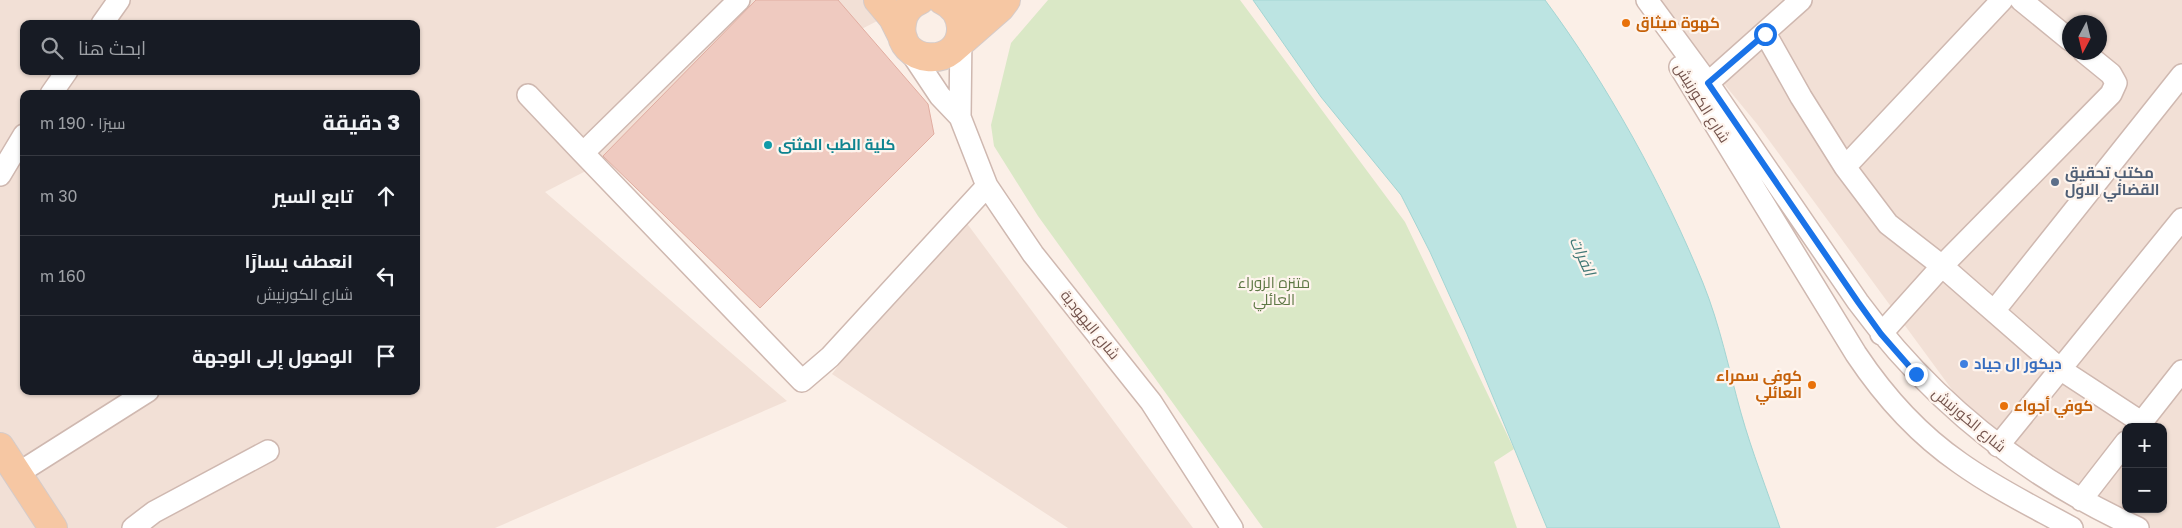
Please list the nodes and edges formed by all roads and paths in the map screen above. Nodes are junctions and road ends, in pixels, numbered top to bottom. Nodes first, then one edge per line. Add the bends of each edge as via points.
1 (119, 0) edge
2 (739, 0) edge
3 (878, 0) edge
4 (936, 0) edge
5 (979, 0) edge
6 (1006, 0) edge
7 (1631, 0) edge
8 (1646, 0) edge
9 (1801, 0) edge
10 (2002, 0) edge
11 (2021, 0) edge
12 (105, 20) edge
13 (2062, 33) edge
14 (1765, 34) junction
15 (958, 41) junction
16 (905, 43) junction
17 (2094, 60) edge
18 (64, 75) edge
19 (2182, 75) edge
20 (1708, 83) junction
21 (54, 90) edge
22 (528, 95) dead end
23 (960, 117) junction
24 (20, 142) edge
25 (583, 153) junction
26 (1845, 167) junction
27 (0, 175) edge
28 (987, 186) junction
29 (1785, 197) junction
30 (1768, 209) junction
31 (2178, 231) edge
32 (1942, 266) junction
33 (1994, 311) junction
34 (1881, 334) junction
35 (2060, 369) junction
36 (2182, 371) edge
37 (142, 395) edge
38 (2139, 423) edge
39 (2141, 423) edge
40 (1998, 446) junction
41 (0, 447) edge
42 (2122, 447) edge
43 (268, 451) dead end
44 (18, 474) junction
45 (2081, 500) junction
46 (53, 528) edge
47 (133, 528) edge
48 (1232, 528) edge
49 (2072, 528) edge
50 (2138, 528) edge

1 - 12 street
2 - 25 street
3 - 16 main road via 893,18
4 - 5 main road
4 - 15 main road via 952,6 958,13
4 - 16 main road via 907,9 901,28
6 - 15 main road
7 - 30 street, شارع الكورنيش via 1682,69
8 - 20 street, شارع الكورنيش
9 - 14 street
10 - 26 street
11 - 13 street
14 - 20 street
14 - 26 street
15 - 16 main road via 944,55 934,58 916,54
15 - 23 street
16 - 23 street via 940,96
17 - 32 street via 2111,74 2116,83 2111,94
18 - 21 street
19 - 33 street
20 - 29 street, شارع الكورنيش
22 - 25 street
23 - 28 street, شارع اليهودية
24 - 27 street
25 - 28 street via 802,381 830,357
26 - 32 street via 1888,224
28 - 48 street, شارع اليهودية via 1033,254 1152,402
29 - 30 street
29 - 34 street, شارع الكورنيش
30 - 49 street, شارع الكورنيش via 1856,354 1902,413 1966,467
31 - 35 street
32 - 33 street
32 - 34 street
33 - 35 street
34 - 40 street, شارع الكورنيش via 1955,412
35 - 38 street
35 - 40 street
36 - 39 street
37 - 44 street
40 - 45 street, شارع الكورنيش
41 - 44 main road
42 - 45 street
43 - 47 street via 154,512
44 - 46 main road
45 - 50 street, شارع الكورنيش

